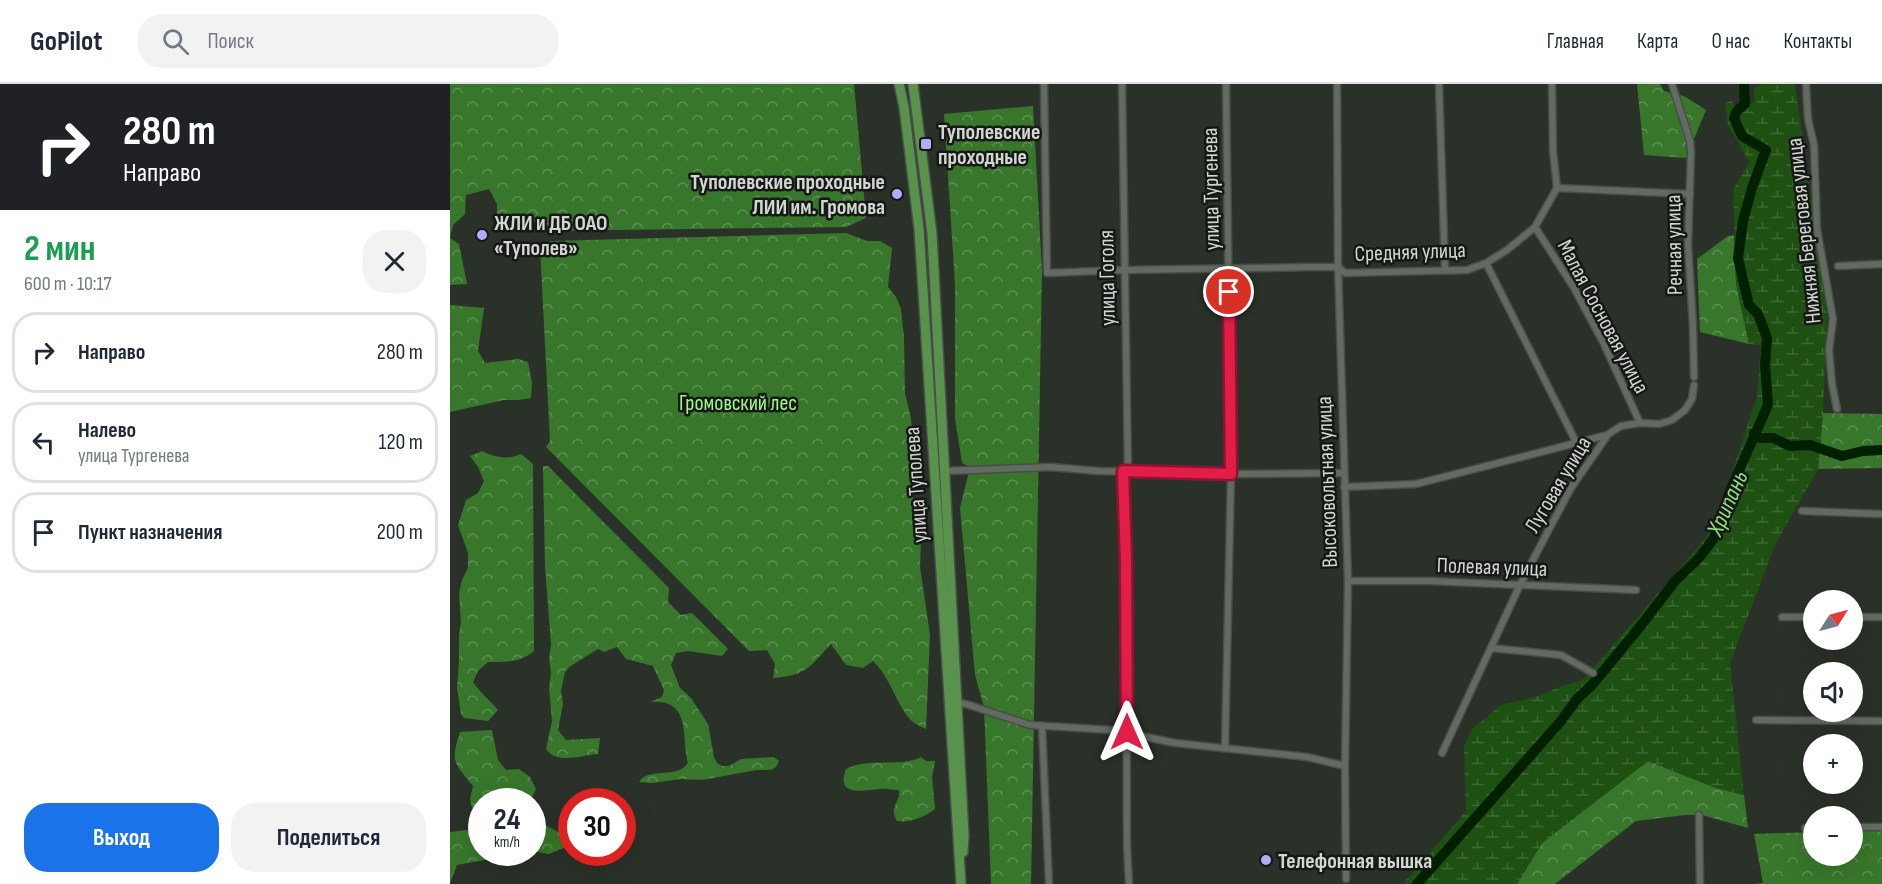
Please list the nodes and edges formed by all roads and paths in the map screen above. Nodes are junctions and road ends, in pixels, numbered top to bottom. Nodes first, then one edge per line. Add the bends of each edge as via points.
1 (899, 84) edge
2 (913, 84) edge
3 (1044, 84) edge
4 (1122, 84) edge
5 (1226, 84) edge
6 (1337, 84) edge
7 (1439, 84) edge
8 (1552, 84) edge
9 (1672, 84) edge
10 (1806, 84) edge
11 (1557, 188) junction
12 (1690, 194) junction
13 (1535, 226) junction
14 (1486, 263) junction
15 (1882, 264) edge
16 (1838, 266) dead end
17 (1338, 267) junction
18 (1229, 269) junction
19 (1124, 270) junction
20 (1445, 270) junction
21 (1694, 377) dead end
22 (1694, 385) dead end
23 (1837, 410) dead end
24 (1640, 423) junction
25 (1607, 435) junction
26 (1577, 444) junction
27 (944, 471) junction
28 (1126, 471) junction
29 (1344, 473) junction
30 (1231, 474) junction
31 (1344, 487) junction
32 (1802, 511) dead end
33 (1882, 514) edge
34 (1348, 581) junction
35 (1520, 585) junction
36 (1636, 590) dead end
37 (1782, 617) dead end
38 (1803, 617) edge
39 (1863, 617) edge
40 (1882, 617) edge
41 (1491, 648) junction
42 (1593, 673) dead end
43 (958, 704) junction
44 (1756, 720) dead end
45 (1882, 721) edge
46 (1042, 726) junction
47 (1127, 732) junction
48 (1226, 748) junction
49 (1442, 753) dead end
50 (1345, 766) junction
51 (1699, 815) dead end
52 (1863, 827) edge
53 (1882, 827) edge
54 (1346, 879) dead end
55 (961, 884) edge
56 (1049, 884) edge
57 (1129, 884) edge
58 (1700, 884) edge

1 - 55 main road, улица Туполева via 919,229
2 - 27 main road, улица Туполева via 932,234
3 - 19 street, Средняя улица via 1047,273
4 - 19 street, улица Гоголя
5 - 18 street, улица Тургенева
6 - 17 street, Высоковольтная улица
7 - 20 street
8 - 11 street
9 - 12 street, Речная улица via 1690,141
10 - 23 street, Нижняя Береговая улица via 1814,146 1817,229 1833,319 1829,350
11 - 12 street
11 - 13 street, Средняя улица
12 - 21 street, Речная улица via 1688,243
13 - 14 street, Средняя улица
13 - 24 street, Малая Сосновая улица via 1603,342
14 - 20 street, Средняя улица via 1467,270
14 - 26 street
15 - 16 street
17 - 18 street, Средняя улица
17 - 20 street, Средняя улица via 1345,273
17 - 29 street, Высоковольтная улица
18 - 19 street, Средняя улица
18 - 30 street, улица Тургенева
19 - 28 street, улица Гоголя
22 - 24 street via 1692,399 1672,420
24 - 25 street via 1621,426
25 - 26 street
25 - 35 street, Луговая улица via 1571,488
26 - 31 street via 1416,484
27 - 28 street via 1051,467
27 - 43 main road, улица Туполева
28 - 30 street
28 - 47 street, улица Гоголя
29 - 30 street
29 - 31 street, Высоковольтная улица
30 - 48 street, улица Тургенева
31 - 34 street, Высоковольтная улица
32 - 33 street
34 - 35 street, Полевая улица
34 - 50 street, Высоковольтная улица
35 - 36 street, Полевая улица
35 - 41 street, Луговая улица
37 - 38 street
39 - 40 street
41 - 42 street via 1561,655
41 - 49 street, Луговая улица
43 - 46 street
43 - 55 main road, улица Туполева via 964,836
44 - 45 street
46 - 47 street
46 - 56 street
47 - 48 street via 1174,743
47 - 57 street, улица Гоголя
48 - 50 street via 1306,757
50 - 54 street, Высоковольтная улица
51 - 58 street
52 - 53 street

